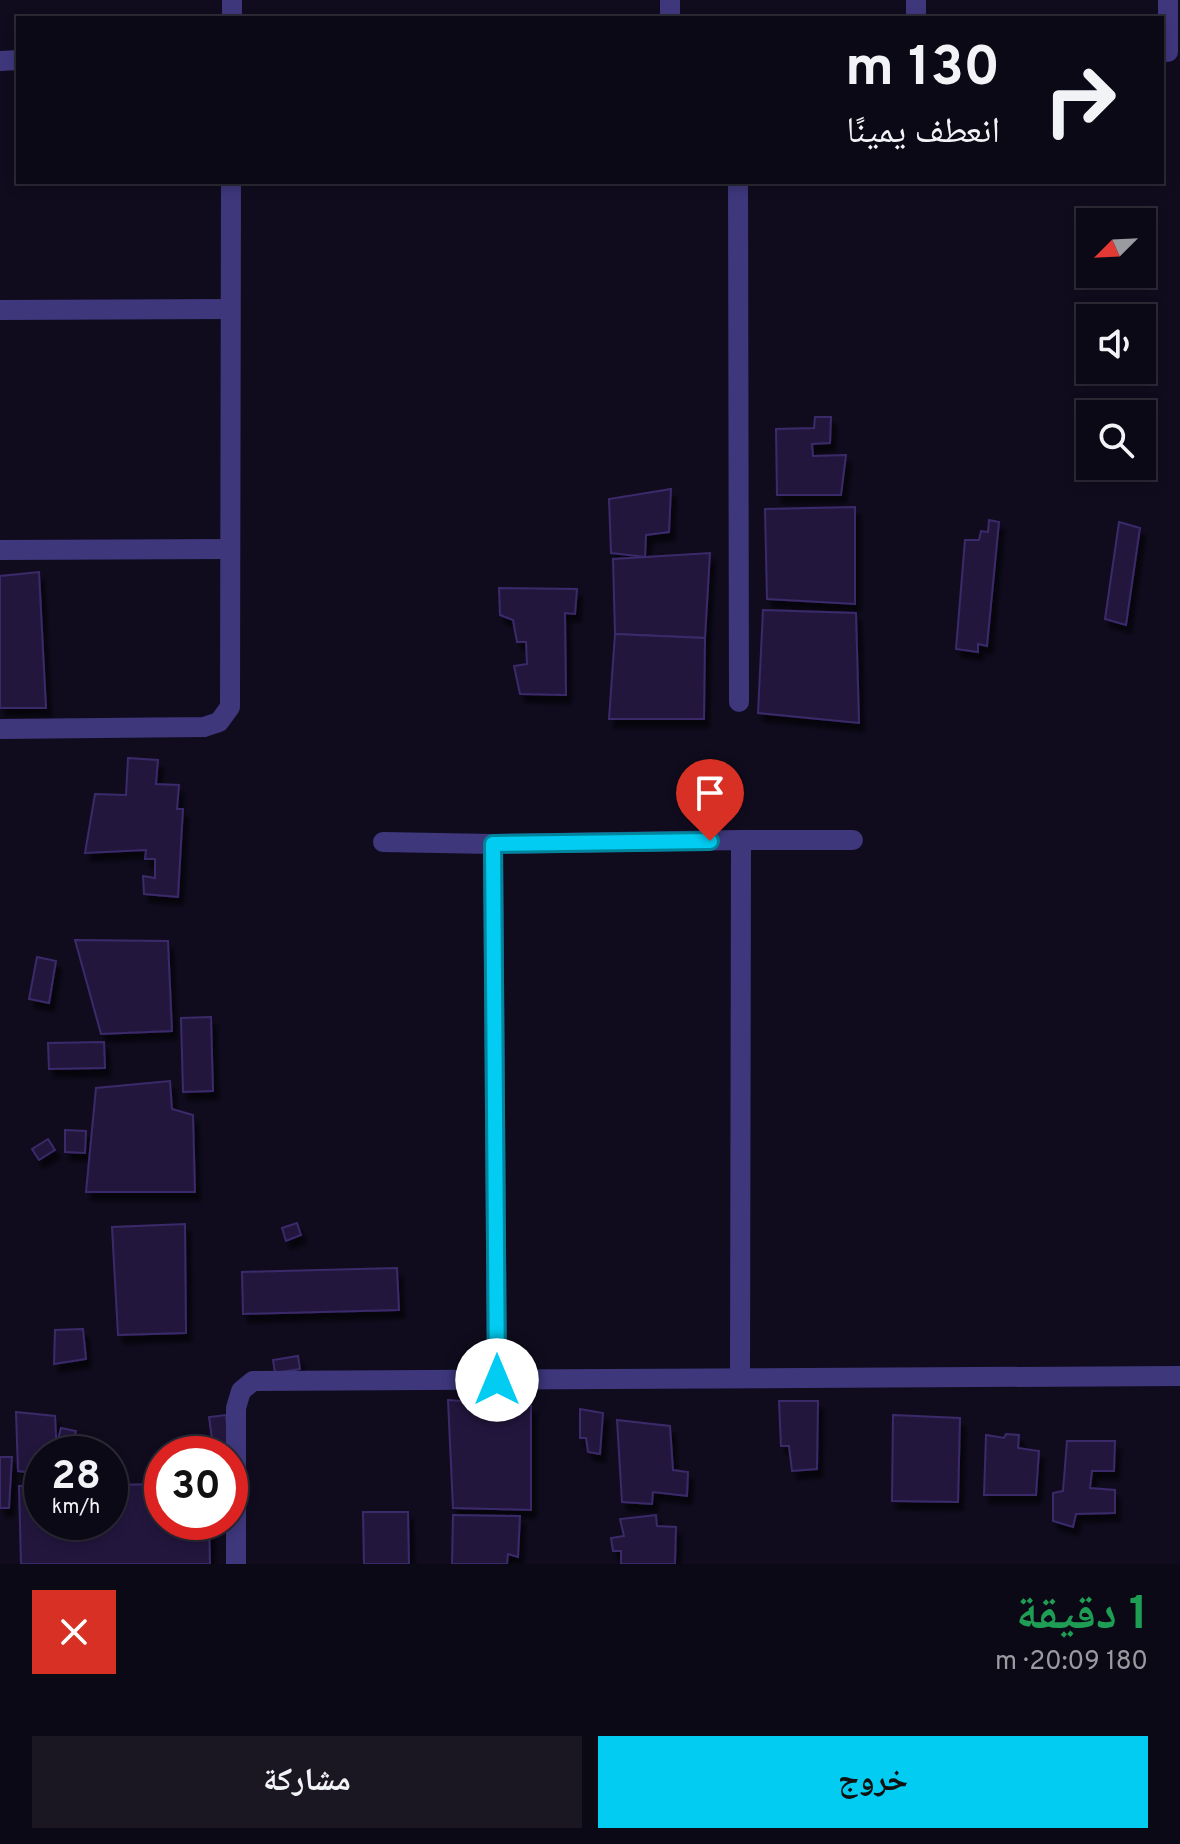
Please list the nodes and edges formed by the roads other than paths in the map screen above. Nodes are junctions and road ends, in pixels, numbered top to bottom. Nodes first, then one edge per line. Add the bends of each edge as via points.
1 (1168, 0) edge
2 (1170, 52) edge
3 (231, 184) edge
4 (738, 184) edge
5 (229, 309) junction
6 (0, 310) edge
7 (229, 549) junction
8 (0, 550) edge
9 (739, 702) dead end
10 (0, 729) edge
11 (741, 840) junction
12 (853, 840) dead end
13 (383, 842) dead end
14 (493, 844) junction
15 (1180, 1376) edge
16 (740, 1378) junction
17 (497, 1380) junction
18 (236, 1564) edge

1 - 2 street
3 - 5 street
4 - 9 street
5 - 6 street
5 - 7 street
7 - 8 street
7 - 10 street via 230,707 219,722 204,727
11 - 12 street
11 - 14 street
11 - 16 street
13 - 14 street
14 - 17 street
15 - 16 street
16 - 17 street
17 - 18 street via 245,1385 236,1408

